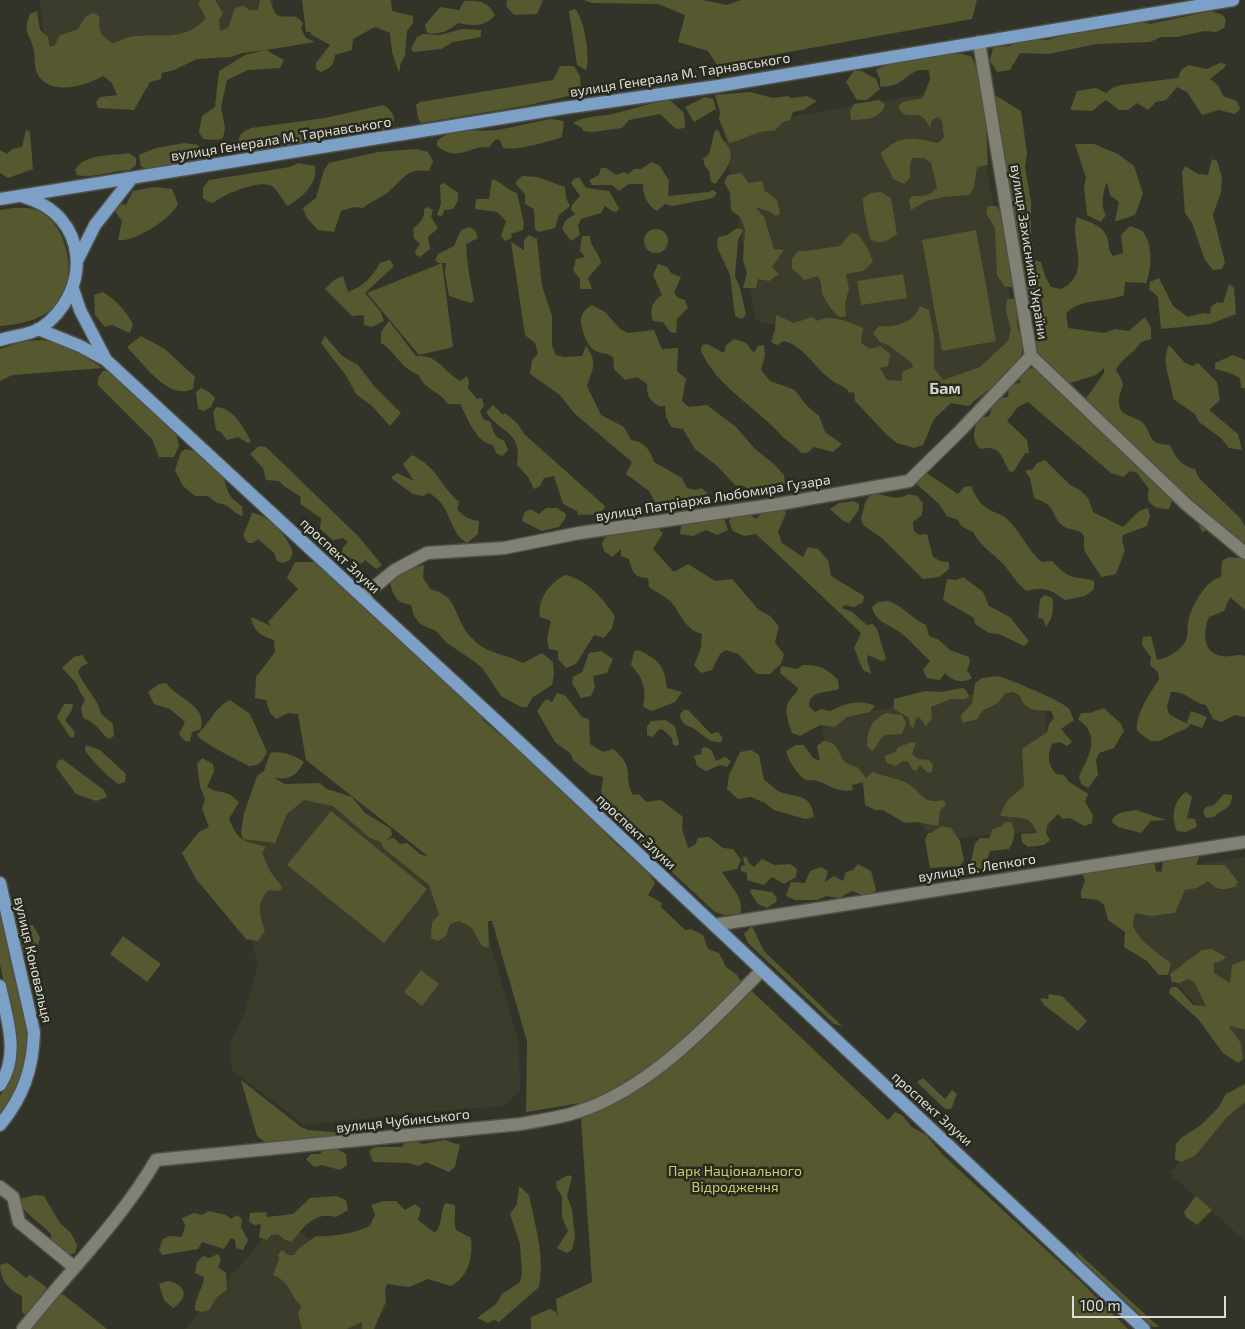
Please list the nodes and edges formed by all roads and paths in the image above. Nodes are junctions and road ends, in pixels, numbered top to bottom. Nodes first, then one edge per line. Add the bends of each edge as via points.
1 (1233, 0) edge
2 (979, 42) junction
3 (132, 178) junction
4 (19, 195) junction
5 (0, 198) edge
6 (78, 260) junction
7 (73, 289) junction
8 (38, 329) junction
9 (0, 340) edge
10 (1031, 356) junction
11 (106, 360) junction
12 (1245, 553) edge
13 (362, 597) junction
14 (1245, 842) edge
15 (0, 883) edge
16 (714, 925) junction
17 (761, 971) junction
18 (0, 986) edge
19 (0, 1086) edge
20 (0, 1125) edge
21 (0, 1187) edge
22 (74, 1267) junction
23 (23, 1329) edge
24 (1144, 1329) edge

1 - 2 main road, вулиця Генерала М. Тарнавського
2 - 3 main road, вулиця Генерала М. Тарнавського
2 - 10 street, вулиця Захисників України
3 - 4 main road, вулиця Генерала М. Тарнавського
3 - 6 main road via 95,226
4 - 5 main road, вулиця Генерала М. Тарнавського
4 - 6 main road via 36,200 58,214 73,237
6 - 7 main road
7 - 8 main road via 57,313
7 - 11 main road, проспект Злуки via 80,310
8 - 9 main road
8 - 11 main road, проспект Злуки
10 - 12 street, вулиця Захисників України via 1187,506
10 - 13 street, вулиця Патріарха Любомира Гузара via 909,481 579,533 504,548 427,553 395,570
11 - 13 main road, проспект Злуки
13 - 16 main road, проспект Злуки
14 - 16 street, вулиця Б. Лепкого
15 - 20 main road, вулиця Коновальця via 34,1039 33,1056 21,1097
16 - 17 main road, проспект Злуки
17 - 22 street, вулиця Чубинського via 688,1044 610,1098 576,1112 521,1124 156,1160 141,1184
17 - 24 main road, проспект Злуки
18 - 19 main road via 11,1043 9,1070
21 - 22 street via 13,1197 20,1222
22 - 23 street, вулиця Чубинського

